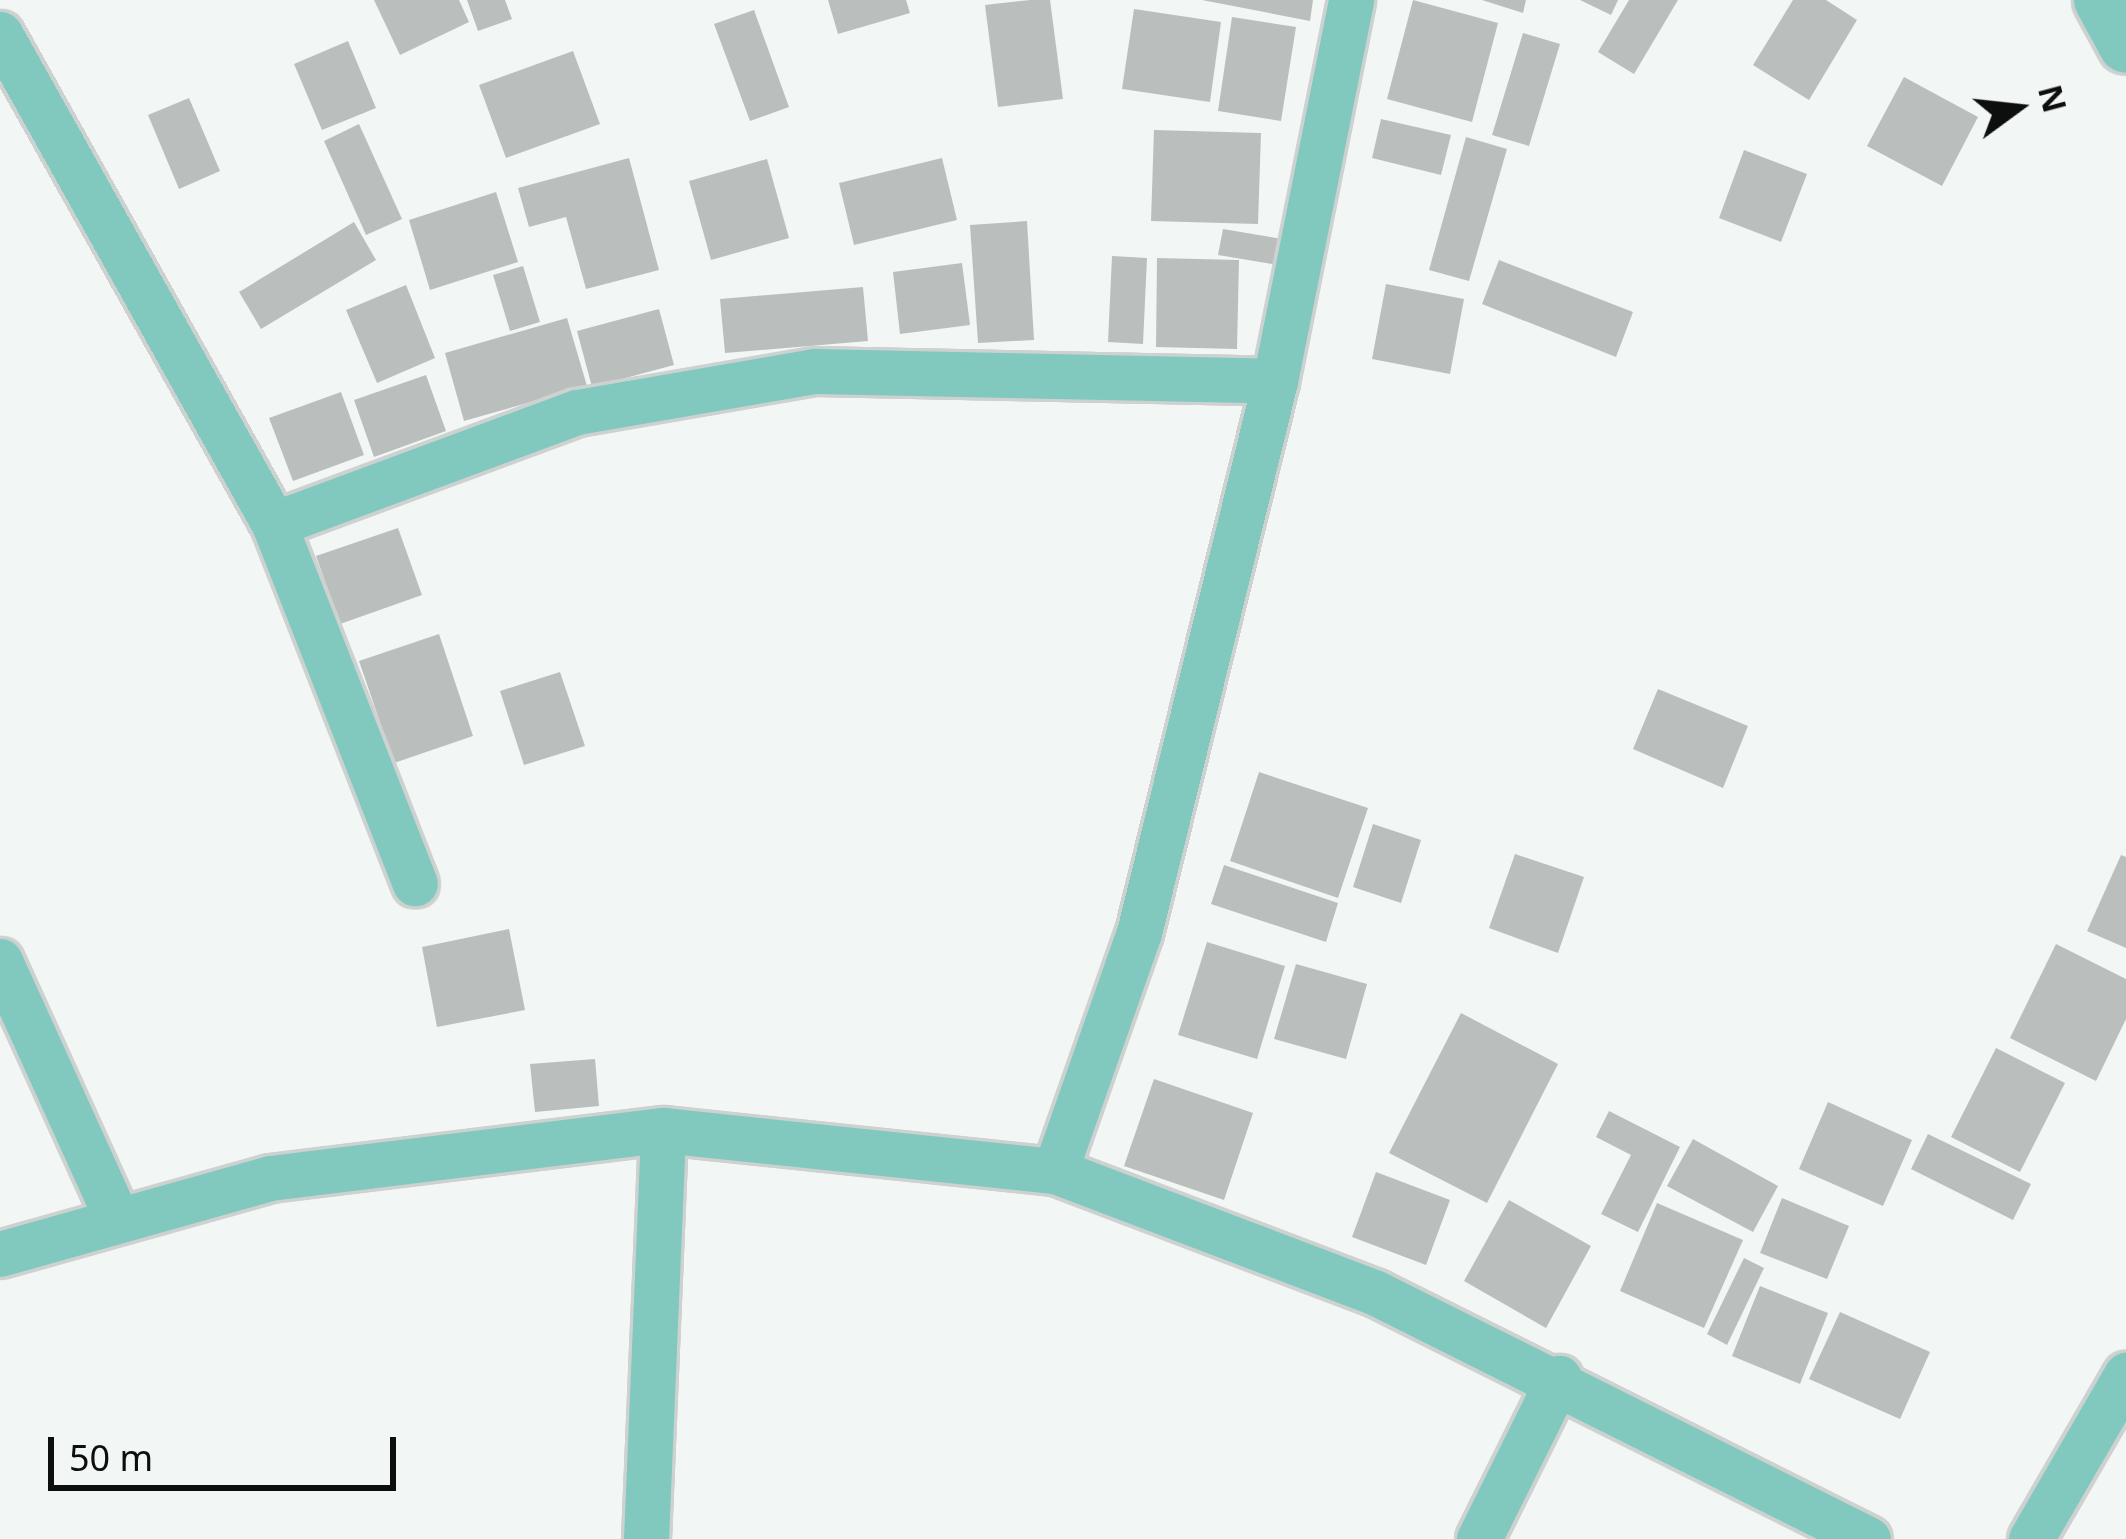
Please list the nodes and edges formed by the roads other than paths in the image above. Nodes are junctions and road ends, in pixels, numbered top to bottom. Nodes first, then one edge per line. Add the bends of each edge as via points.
1 (1351, 0) edge
2 (2101, 0) edge
3 (0, 34) edge
4 (2126, 46) edge
5 (1275, 381) junction
6 (274, 524) junction
7 (415, 883) dead end
8 (0, 961) edge
9 (663, 1130) junction
10 (1055, 1171) junction
11 (117, 1219) junction
12 (0, 1254) edge
13 (2126, 1375) edge
14 (1559, 1378) junction
15 (646, 1539) edge
16 (1479, 1539) edge
17 (1868, 1539) edge
18 (2031, 1539) edge

1 - 5 street
2 - 4 street
3 - 6 street
5 - 6 street via 814,371 577,412
5 - 10 street via 1138,933
6 - 7 street
8 - 11 street
9 - 10 street
9 - 11 street via 270,1178
9 - 15 street
10 - 14 street via 1376,1293
11 - 12 street
13 - 18 street
14 - 16 street
14 - 17 street

